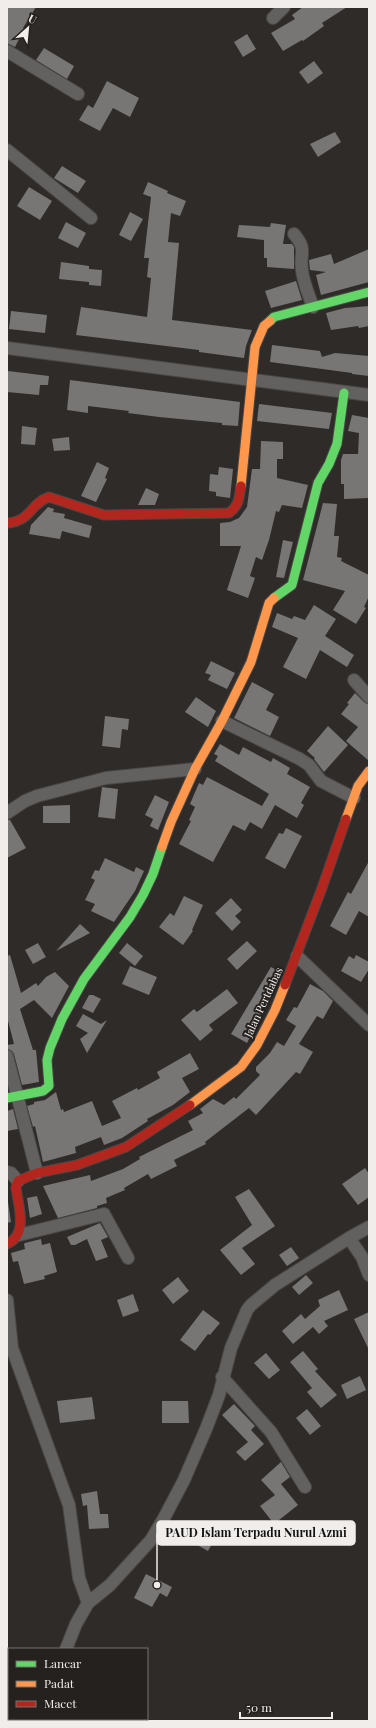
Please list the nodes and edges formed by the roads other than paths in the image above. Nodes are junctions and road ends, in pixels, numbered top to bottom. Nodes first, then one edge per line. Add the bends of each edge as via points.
1 (284, 7) edge
2 (273, 18) dead end
3 (7, 51) edge
4 (78, 94) dead end
5 (7, 150) edge
6 (91, 218) dead end
7 (294, 234) dead end
8 (369, 292) edge
9 (313, 307) junction
10 (7, 348) edge
11 (252, 380) junction
12 (344, 393) junction
13 (369, 395) edge
14 (7, 523) edge
15 (354, 680) dead end
16 (369, 697) edge
17 (222, 721) junction
18 (195, 769) junction
19 (369, 771) edge
20 (354, 798) junction
21 (7, 813) edge
22 (297, 956) junction
23 (369, 1025) edge
24 (7, 1056) edge
25 (12, 1097) edge
26 (7, 1172) edge
27 (37, 1173) junction
28 (18, 1181) junction
29 (369, 1227) edge
30 (19, 1234) junction
31 (349, 1238) junction
32 (7, 1244) edge
33 (128, 1258) dead end
34 (369, 1275) edge
35 (7, 1300) edge
36 (222, 1378) junction
37 (305, 1487) dead end
38 (88, 1604) junction
39 (66, 1648) edge

1 - 2 street
3 - 4 street
5 - 6 street
7 - 9 street via 303,249 302,271
8 - 9 street
9 - 11 street via 274,317 264,326 254,347
10 - 11 street
11 - 12 street
11 - 14 street via 239,502 230,513 104,515 49,497 43,499 23,521
12 - 13 street
12 - 17 street via 337,444 318,483 292,586 277,594 269,603 251,662
15 - 16 street
17 - 18 street
17 - 20 street via 300,759 309,765 322,781
18 - 21 street via 106,778 37,796 24,801
18 - 25 street via 143,895 84,980 62,1019 47,1060 49,1086 43,1091
19 - 20 street, Jalan Pertdabas via 358,786
20 - 22 street, Jalan Pertdabas
22 - 23 street
22 - 27 street, Jalan Pertdabas via 275,1010 257,1045 241,1067 126,1147 77,1165
24 - 25 street
25 - 27 street
26 - 28 street
27 - 28 street, Jalan Pertdabas
28 - 30 street via 16,1187
29 - 31 street
30 - 32 street
30 - 33 street via 104,1214
31 - 34 street via 362,1257
31 - 36 street via 275,1285 251,1305 231,1348
35 - 38 street via 12,1348 69,1505 79,1578
36 - 37 street via 271,1432
36 - 38 street via 219,1395 184,1480 151,1540 110,1585
38 - 39 street

